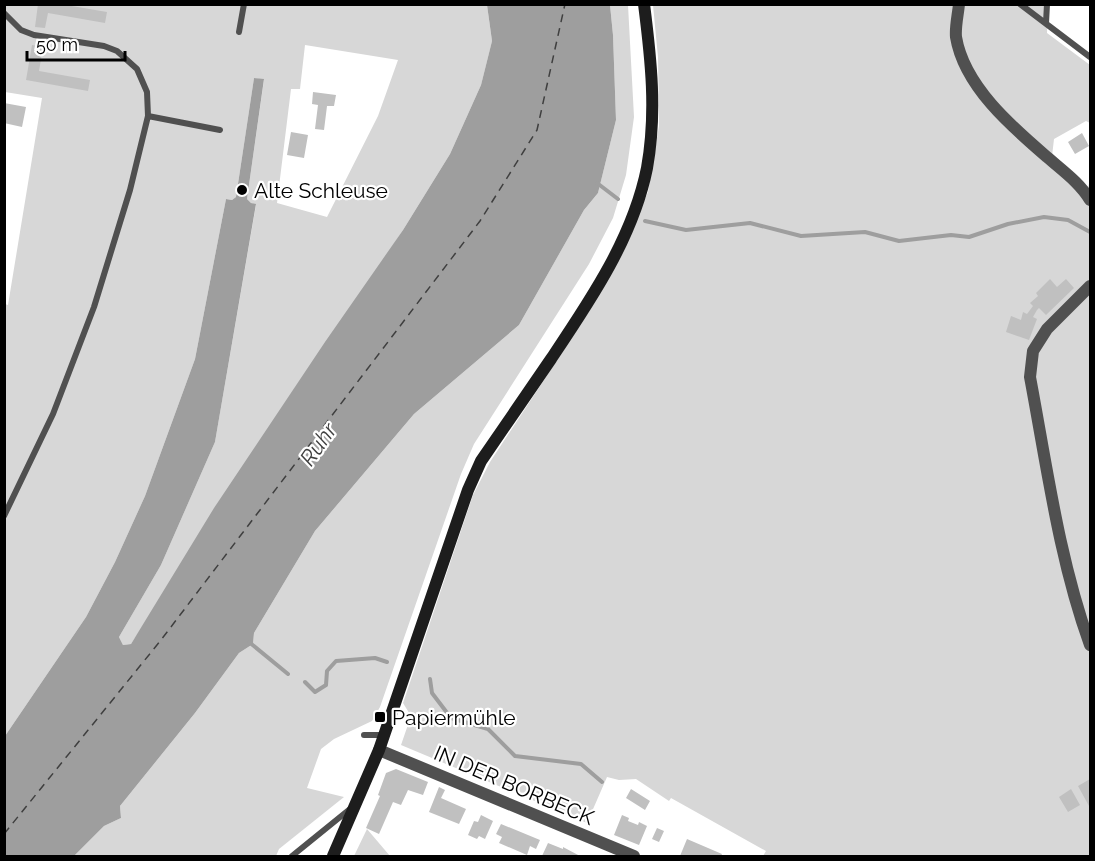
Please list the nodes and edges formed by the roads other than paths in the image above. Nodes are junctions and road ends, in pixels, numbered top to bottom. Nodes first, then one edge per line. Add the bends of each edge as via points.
1 (244, 4) edge
2 (644, 4) edge
3 (958, 4) edge
4 (1020, 4) edge
5 (1047, 4) edge
6 (4, 13) edge
7 (1046, 23) junction
8 (239, 32) dead end
9 (1090, 57) edge
10 (148, 116) junction
11 (220, 130) dead end
12 (1090, 200) edge
13 (1090, 286) edge
14 (4, 516) edge
15 (1090, 645) edge
16 (364, 735) dead end
17 (384, 735) junction
18 (379, 750) junction
19 (355, 805) junction
20 (292, 856) edge
21 (333, 856) edge
22 (634, 856) edge

1 - 8 lane
2 - 17 main road via 652,60 653,108 647,168 637,202 593,295 481,461
3 - 12 street via 956,36 968,70 986,97 1014,129 1078,184
4 - 7 lane
5 - 7 lane
6 - 10 lane via 21,30 117,51 137,69 147,92
7 - 9 lane
10 - 11 lane
10 - 14 lane via 94,307 53,414
13 - 15 street via 1047,329 1033,351 1030,377 1060,538
16 - 17 lane
17 - 18 main road
18 - 19 main road
18 - 22 street, IN DER BORBECK
19 - 20 lane
19 - 21 main road

